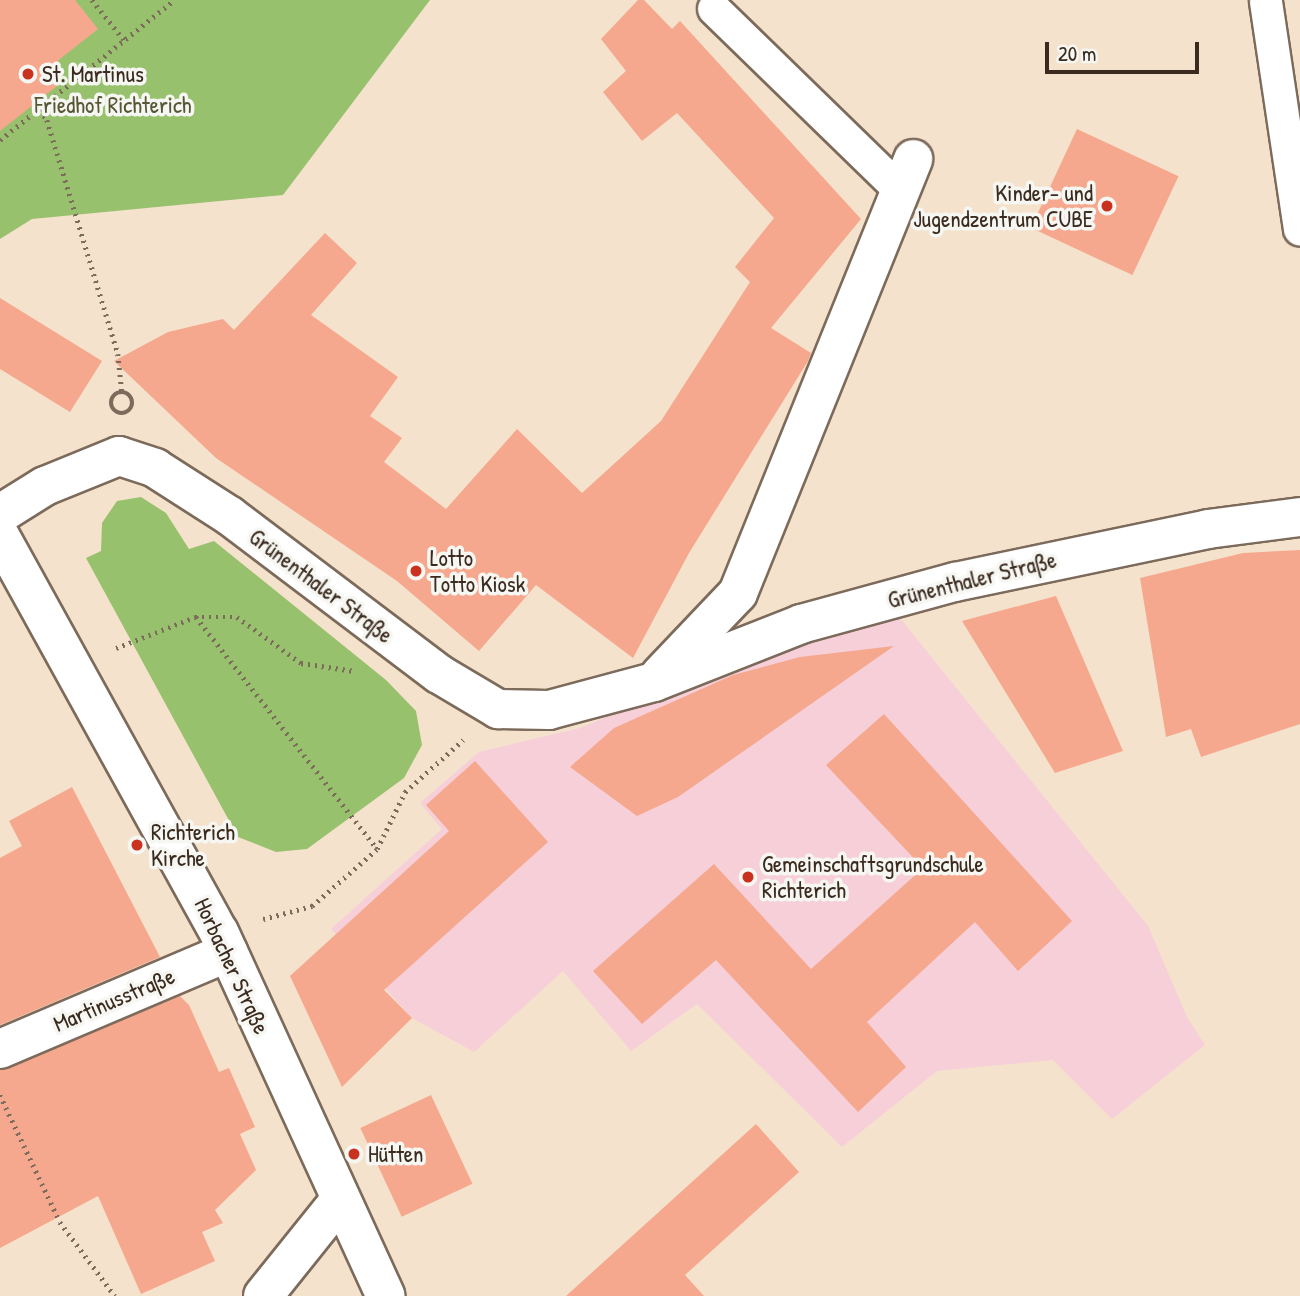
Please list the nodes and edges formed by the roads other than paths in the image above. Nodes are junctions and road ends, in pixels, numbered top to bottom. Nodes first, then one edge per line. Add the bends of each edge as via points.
1 (1266, 2) dead end
2 (714, 9) dead end
3 (906, 175) joint
4 (1300, 229) edge
5 (0, 514) edge
6 (1300, 517) edge
7 (0, 536) edge
8 (654, 682) junction
9 (223, 942) junction
10 (0, 1049) edge
11 (339, 1201) junction
12 (263, 1296) edge
13 (386, 1296) edge

1 - 4 lane
2 - 3 lane
3 - 8 street via 738,593
5 - 8 street, Grünenthaler Straße via 45,486 119,456 155,468 230,516 398,645 498,709 549,710
6 - 8 street, Grünenthaler Straße via 1168,536 955,582 801,624
7 - 9 street, Horbacher Straße
9 - 10 street, Martinusstraße
9 - 11 street, Horbacher Straße
11 - 12 street
11 - 13 street, Horbacher Straße

